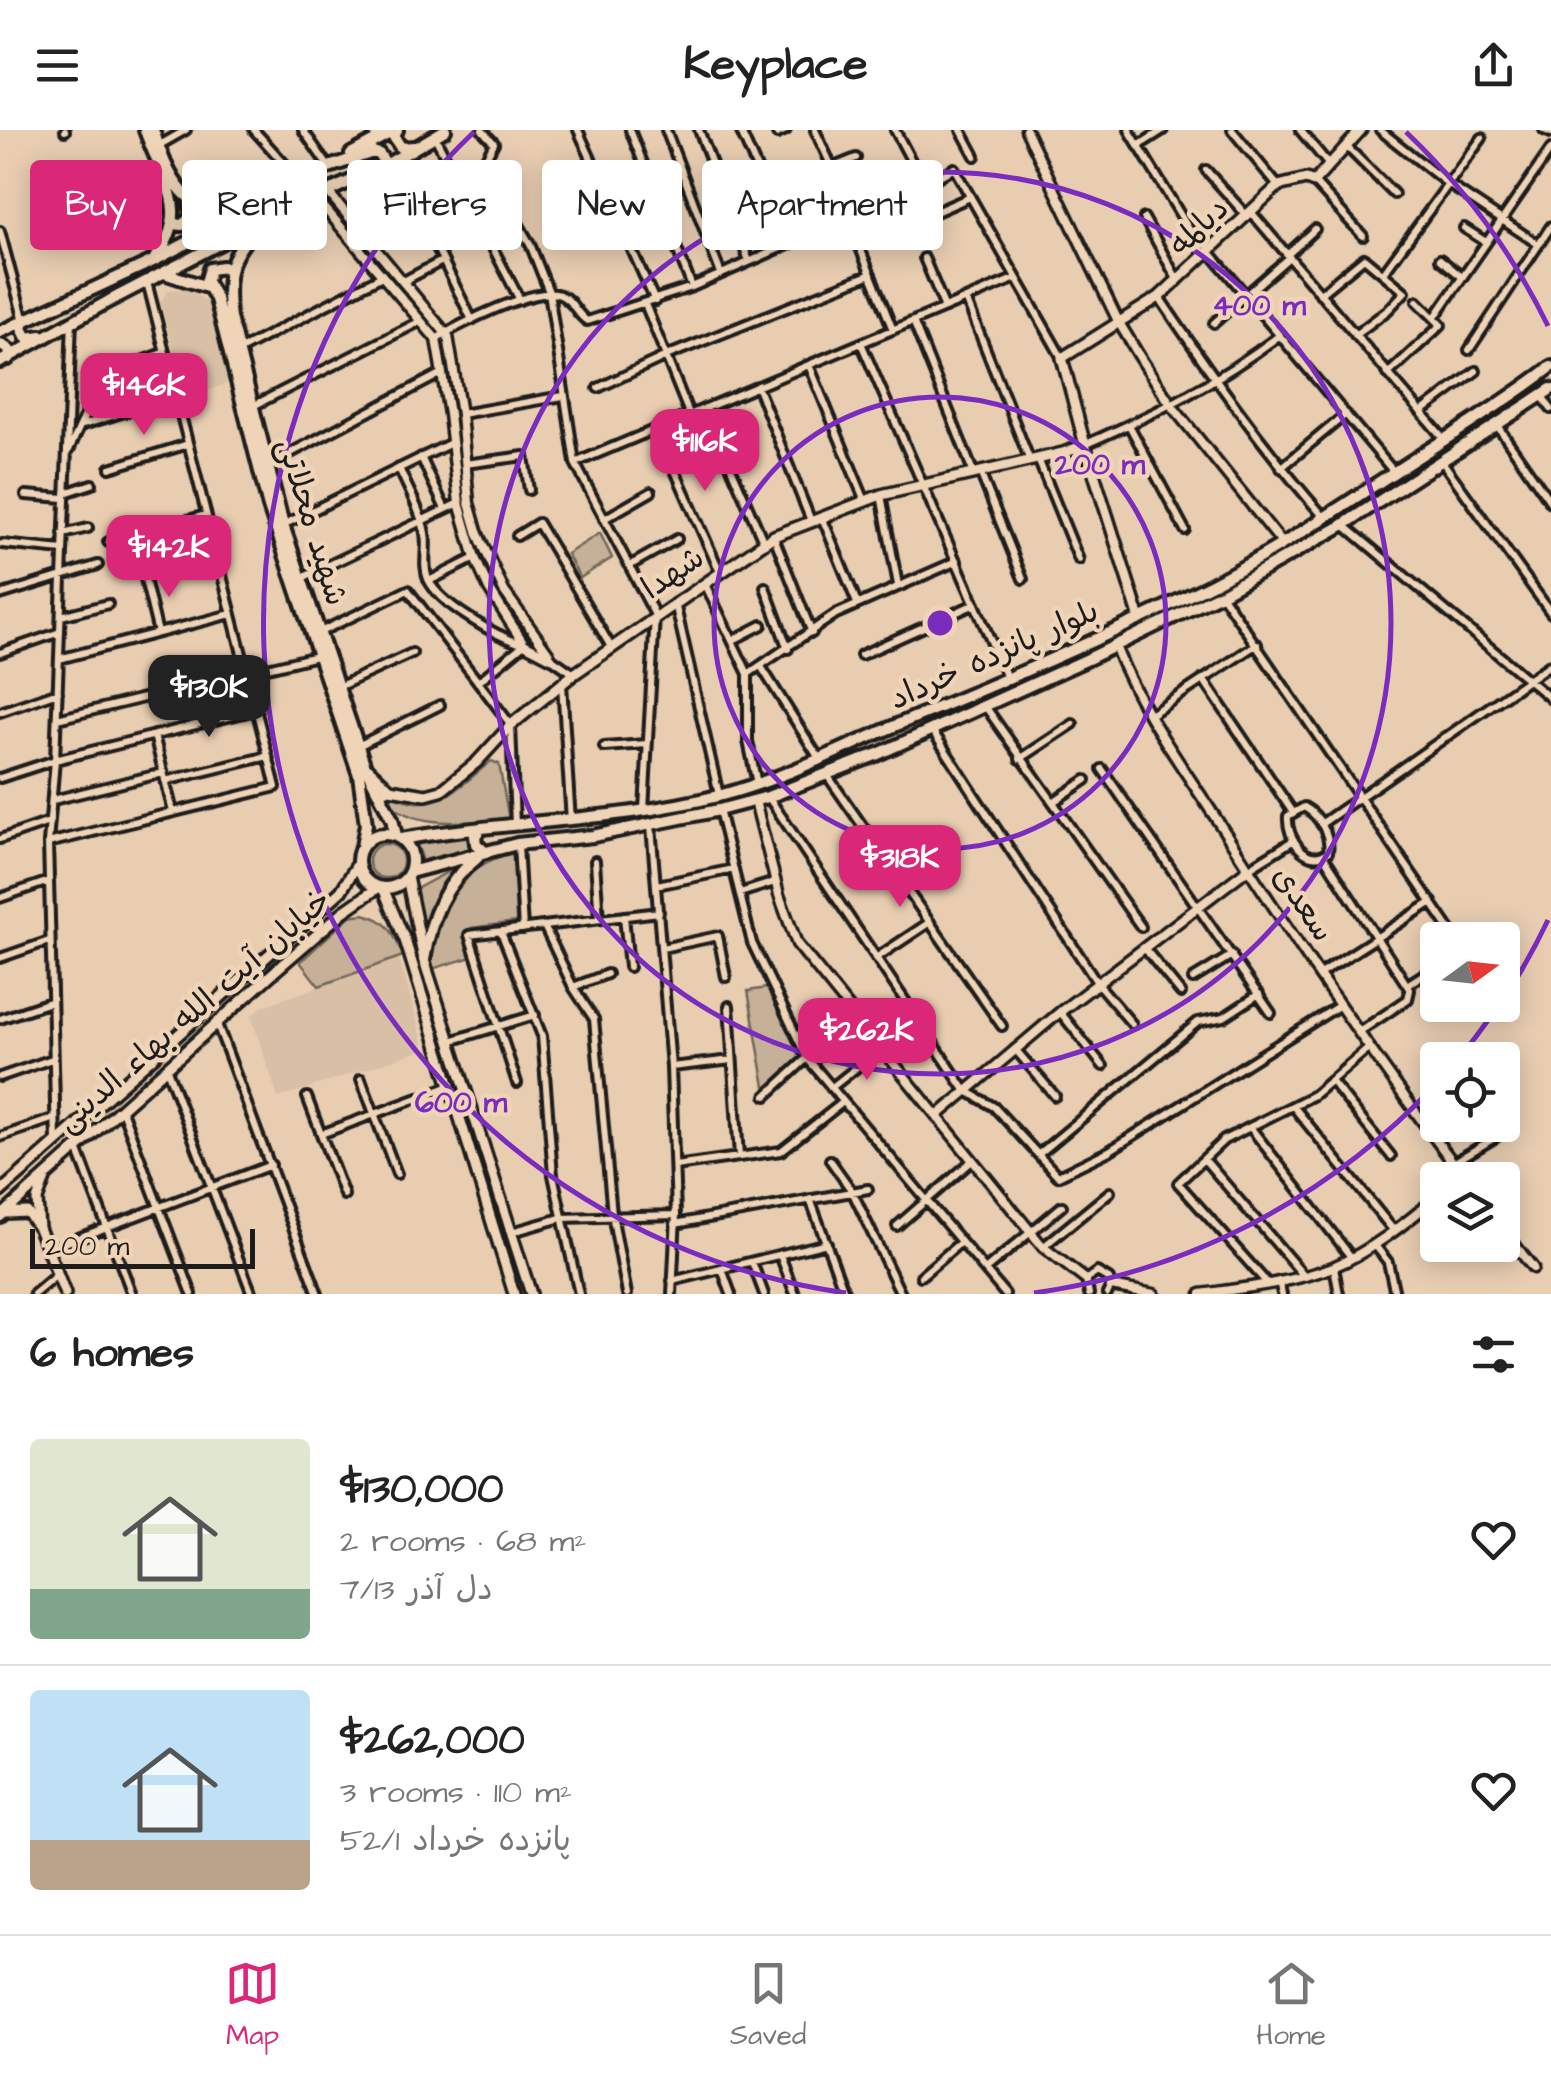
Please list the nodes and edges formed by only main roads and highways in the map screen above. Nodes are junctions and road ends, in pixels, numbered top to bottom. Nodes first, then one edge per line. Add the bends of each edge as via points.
1 (149, 130) edge
2 (396, 130) edge
3 (1361, 130) edge
4 (440, 133) edge
5 (374, 135) edge
6 (422, 143) junction
7 (350, 160) edge
8 (387, 160) edge
9 (393, 160) edge
10 (347, 161) edge
11 (329, 167) joint
12 (182, 193) edge
13 (175, 224) junction
14 (182, 225) edge
15 (182, 245) edge
16 (208, 250) edge
17 (238, 250) edge
18 (152, 261) junction
19 (229, 271) junction
20 (164, 273) junction
21 (210, 288) junction
22 (24, 321) junction
23 (67, 323) junction
24 (0, 332) edge
25 (0, 344) edge
26 (4, 360) edge
27 (1551, 368) edge
28 (1546, 392) edge
29 (1084, 445) junction
30 (1139, 616) junction
31 (364, 764) junction
32 (390, 789) junction
33 (380, 797) junction
34 (480, 829) junction
35 (399, 838) junction
36 (362, 847) junction
37 (483, 853) junction
38 (358, 864) junction
39 (408, 874) junction
40 (381, 888) junction
41 (341, 891) junction
42 (353, 904) junction
43 (412, 916) junction
44 (398, 923) junction
45 (424, 960) junction
46 (48, 1173) junction
47 (0, 1192) edge
48 (2, 1215) edge
49 (39, 1228) junction
50 (65, 1294) edge
51 (514, 1294) edge
52 (531, 1294) edge

1 - 12 main road
1 - 13 main road
2 - 5 main road
2 - 6 main road via 402,148
3 - 29 main road, دیالمه via 1314,182 1278,186 1160,298 1062,358
4 - 6 main road
5 - 11 main road
6 - 9 main road
7 - 8 main road via 373,152
10 - 11 main road
13 - 14 main road
13 - 18 main road
15 - 18 main road
16 - 20 main road
17 - 19 main road
18 - 22 main road
19 - 21 main road via 210,269
19 - 31 main road, شهید محلاتی via 228,307 283,525
20 - 21 main road
20 - 23 main road
21 - 36 main road, شهید محلاتی via 269,507 358,775 366,814
22 - 23 main road via 23,334 32,339
22 - 24 main road
23 - 26 main road
25 - 26 main road via 9,350
27 - 30 main road, بلوار پانزده خرداد via 1282,544
28 - 37 main road, بلوار پانزده خرداد via 1343,525 1221,594 932,730 755,801 651,826
29 - 30 main road
29 - 32 main road, شهدا via 881,494 774,536 562,683 441,791
30 - 34 main road, بلوار پانزده خرداد via 1008,680 758,784 644,810
31 - 32 main road
31 - 33 main road, شهید محلاتی
32 - 33 main road
33 - 35 main road, شهید محلاتی
34 - 35 main road, بلوار پانزده خرداد
34 - 37 main road via 476,844
35 - 36 main road via 377,835
35 - 39 main road via 411,854
36 - 38 main road
37 - 39 main road, بلوار پانزده خرداد
37 - 45 main road via 440,900
38 - 40 main road via 367,881
38 - 41 main road, خیابان آیت الله بهاء الدینی
39 - 40 main road via 398,885
39 - 43 main road
40 - 42 main road, خیابان آیت الله بهاء الدینی
40 - 44 main road
41 - 42 main road
41 - 47 main road, خیابان آیت الله بهاء الدینی
42 - 46 main road, خیابان آیت الله بهاء الدینی
43 - 44 main road
43 - 45 main road
44 - 51 main road
45 - 52 main road
46 - 48 main road, خیابان آیت الله بهاء الدینی
46 - 49 main road via 37,1200
48 - 49 main road via 27,1212
49 - 50 main road

